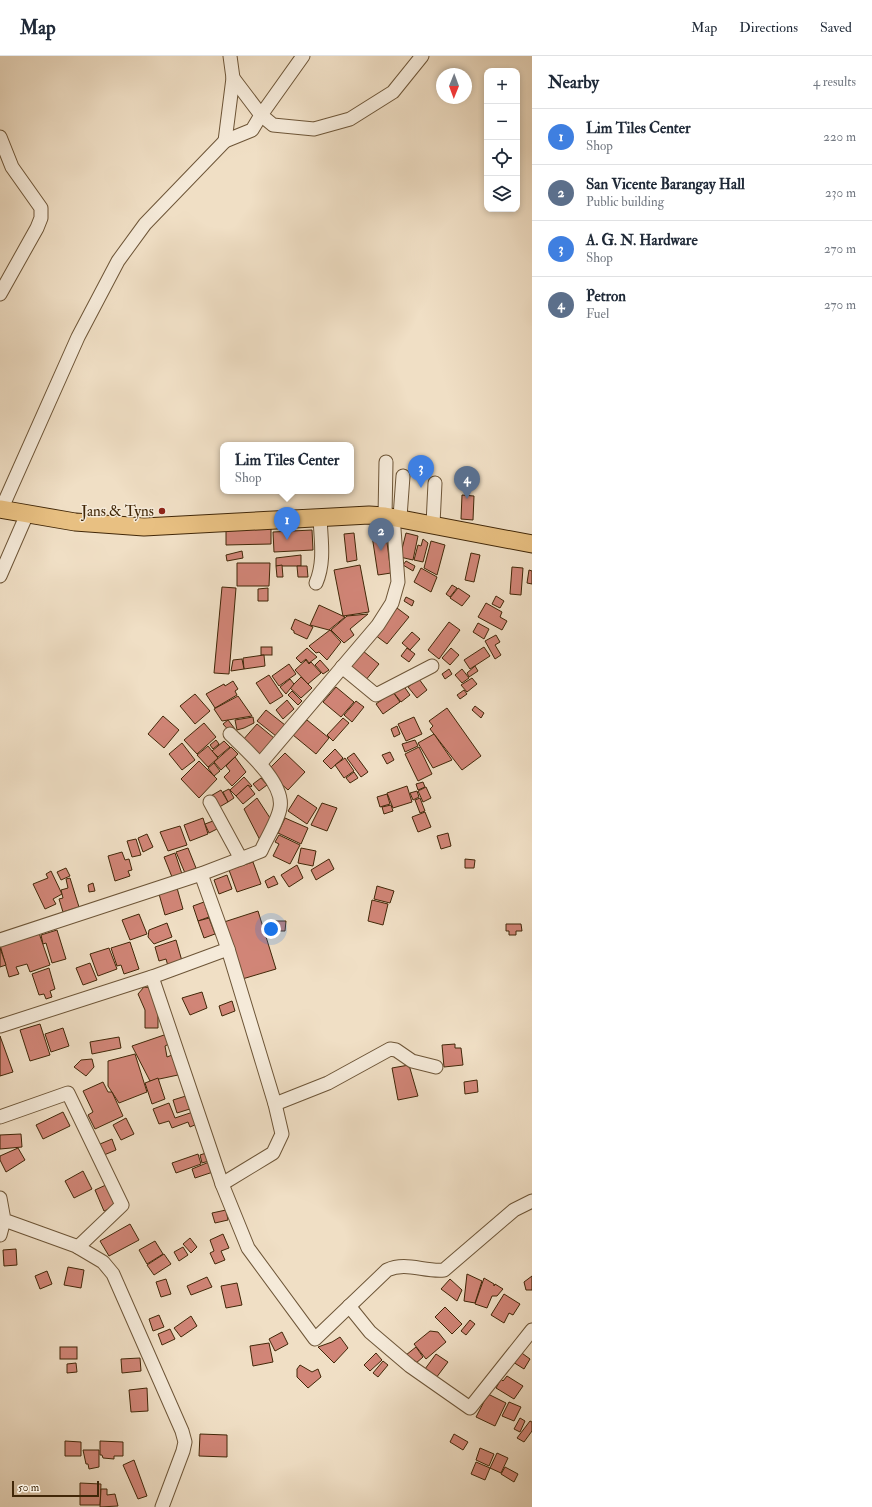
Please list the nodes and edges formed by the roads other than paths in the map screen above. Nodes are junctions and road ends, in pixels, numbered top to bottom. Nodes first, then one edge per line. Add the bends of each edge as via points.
1 (230, 56) edge
2 (303, 56) edge
3 (422, 56) edge
4 (233, 78) junction
5 (261, 115) junction
6 (0, 137) edge
7 (225, 141) junction
8 (0, 294) edge
9 (386, 462) dead end
10 (403, 476) dead end
11 (435, 482) dead end
12 (1, 509) edge
13 (27, 514) junction
14 (393, 516) junction
15 (320, 518) junction
16 (433, 524) junction
17 (532, 544) edge
18 (0, 576) edge
19 (316, 583) dead end
20 (432, 666) dead end
21 (342, 667) junction
22 (230, 734) dead end
23 (260, 764) junction
24 (210, 802) dead end
25 (241, 859) junction
26 (201, 874) junction
27 (0, 940) edge
28 (228, 949) junction
29 (152, 977) junction
30 (0, 1026) edge
31 (436, 1067) dead end
32 (275, 1104) junction
33 (0, 1117) edge
34 (222, 1184) junction
35 (0, 1198) edge
36 (532, 1201) edge
37 (4, 1220) junction
38 (0, 1235) edge
39 (78, 1248) junction
40 (348, 1306) junction
41 (532, 1330) edge
42 (162, 1507) edge

1 - 4 street
2 - 5 street
3 - 5 street via 393,92 350,119 314,129 273,126
4 - 5 street
4 - 7 street
5 - 7 street via 252,130
6 - 8 street via 12,167 41,208 37,228
7 - 12 street via 145,224 118,262 78,337
9 - 14 street
10 - 14 street
11 - 16 street
12 - 13 main road
13 - 15 main road via 75,522 144,527
13 - 18 street
14 - 15 main road
14 - 16 main road
14 - 21 street via 398,582 392,603 378,625
15 - 19 street via 322,559
16 - 17 main road
20 - 21 street via 376,695
21 - 23 street
22 - 23 street
23 - 25 street via 276,787 280,797 280,809 261,851
24 - 25 street
25 - 26 street
26 - 27 street
26 - 28 street
28 - 29 street
28 - 32 street
29 - 30 street
29 - 34 street
31 - 32 street via 412,1061 390,1048 328,1083
32 - 34 street via 282,1134 273,1153
33 - 39 street via 68,1093 122,1205
34 - 40 street via 248,1248 315,1339
35 - 37 street
36 - 40 street via 514,1210 444,1270 434,1271 396,1265 386,1270
37 - 38 street
37 - 39 street
39 - 42 street via 103,1262 113,1274 182,1431 185,1442 183,1451
40 - 41 street via 370,1332 410,1366 470,1408

